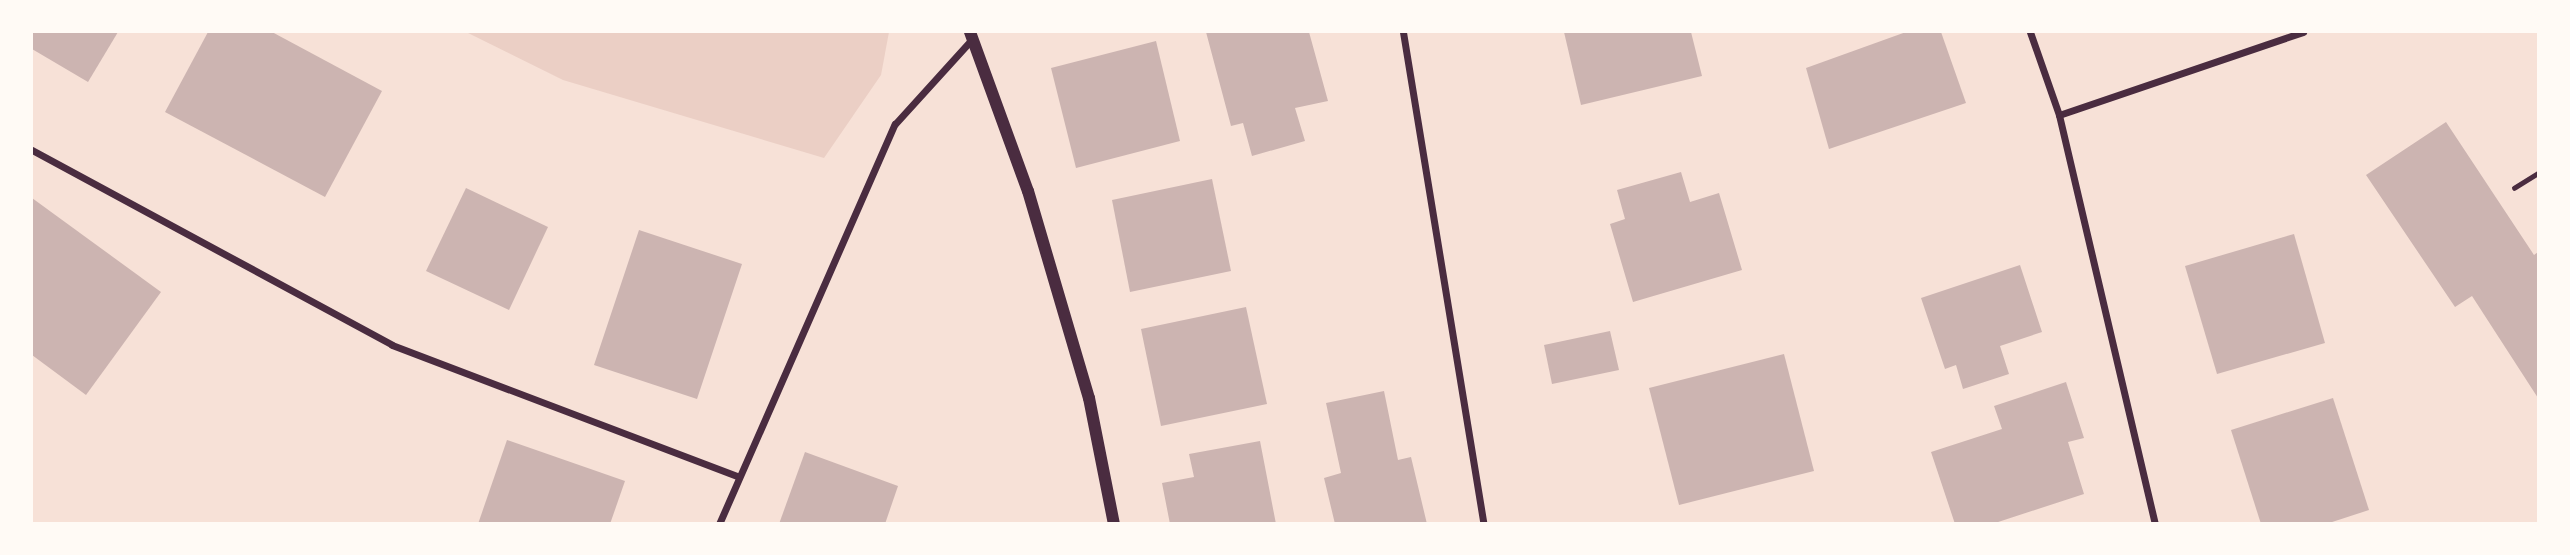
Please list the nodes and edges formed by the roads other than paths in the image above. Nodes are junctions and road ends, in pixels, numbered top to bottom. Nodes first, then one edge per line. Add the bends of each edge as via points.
1 (1403, 32) edge
2 (2030, 32) edge
3 (2303, 32) edge
4 (971, 35) edge
5 (2059, 115) junction
6 (32, 150) edge
7 (737, 476) junction
8 (719, 523) edge
9 (1114, 523) edge
10 (1484, 523) edge
11 (2155, 523) edge

1 - 10 street
2 - 5 street
3 - 5 street
4 - 7 street via 895,124
4 - 9 street via 1028,191 1089,398
5 - 11 street
6 - 7 street via 392,345
7 - 8 street

